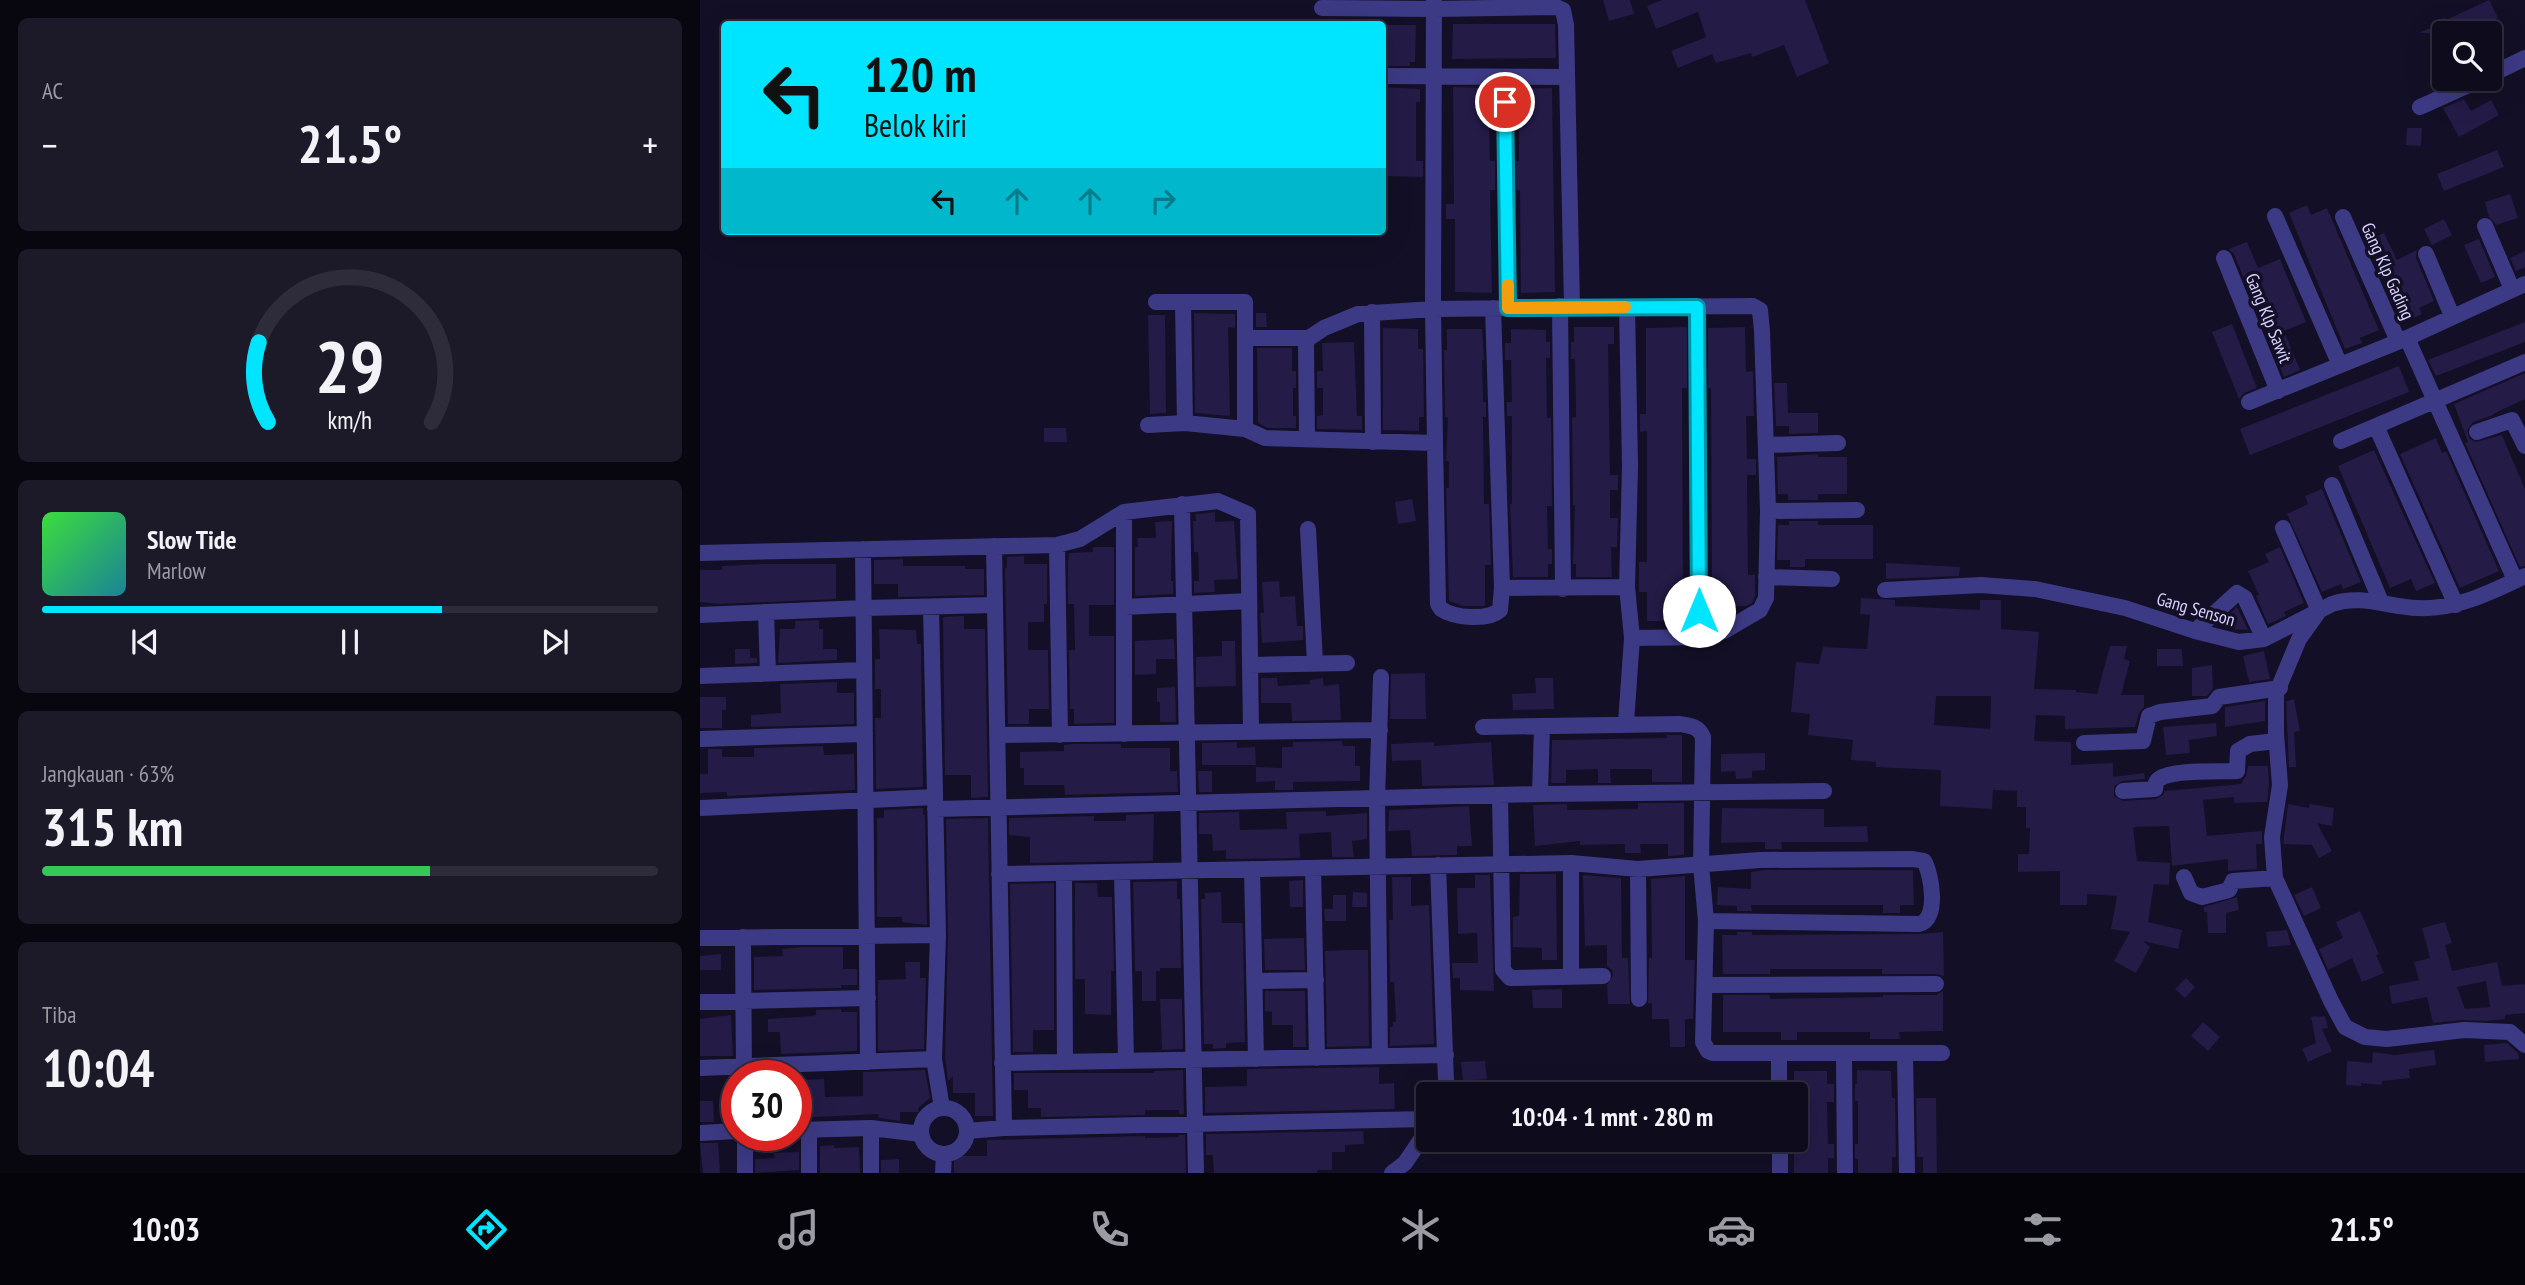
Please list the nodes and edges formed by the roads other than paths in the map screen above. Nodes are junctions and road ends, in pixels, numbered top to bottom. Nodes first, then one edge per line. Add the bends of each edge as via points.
1 (1434, 5) edge
2 (1332, 14) edge
3 (2525, 58) edge
4 (2502, 69) edge
5 (1386, 76) edge
6 (1434, 76) junction
7 (1504, 77) junction
8 (1567, 77) junction
9 (2455, 91) edge
10 (2420, 107) dead end
11 (2275, 216) dead end
12 (2343, 217) dead end
13 (2485, 226) dead end
14 (2426, 254) dead end
15 (2224, 258) dead end
16 (2519, 287) edge
17 (1156, 302) dead end
18 (1183, 302) junction
19 (1566, 306) junction
20 (1627, 307) junction
21 (1697, 307) junction
22 (1501, 308) junction
23 (1433, 309) junction
24 (1372, 312) junction
25 (2452, 316) junction
26 (1245, 338) junction
27 (1308, 338) junction
28 (2402, 339) junction
29 (2525, 362) edge
30 (2340, 365) junction
31 (2278, 391) junction
32 (2435, 401) junction
33 (2249, 402) dead end
34 (1185, 424) junction
35 (1148, 425) dead end
36 (2376, 426) junction
37 (1245, 429) junction
38 (2477, 432) dead end
39 (1307, 439) junction
40 (1373, 442) junction
41 (2341, 442) dead end
42 (1434, 443) junction
43 (1838, 443) dead end
44 (1766, 445) junction
45 (2525, 446) edge
46 (2332, 485) dead end
47 (1182, 504) junction
48 (1857, 510) dead end
49 (1768, 511) junction
50 (1124, 512) junction
51 (2283, 528) dead end
52 (1308, 529) dead end
53 (1057, 545) junction
54 (994, 546) junction
55 (863, 550) junction
56 (700, 553) edge
57 (1766, 577) junction
58 (2520, 578) edge
59 (1832, 579) dead end
60 (1628, 587) junction
61 (1502, 588) junction
62 (1563, 589) junction
63 (1885, 590) dead end
64 (1249, 601) junction
65 (2381, 601) junction
66 (1184, 604) junction
67 (995, 605) junction
68 (2456, 605) junction
69 (931, 607) junction
70 (1124, 607) junction
71 (864, 608) junction
72 (2319, 611) junction
73 (766, 612) junction
74 (700, 615) edge
75 (2195, 631) junction
76 (1632, 638) junction
77 (1699, 638) junction
78 (2264, 639) junction
79 (1315, 663) junction
80 (1347, 663) dead end
81 (1250, 665) junction
82 (864, 670) junction
83 (768, 674) junction
84 (700, 676) edge
85 (1381, 677) dead end
86 (2280, 688) junction
87 (1626, 723) junction
88 (1542, 726) junction
89 (1483, 727) dead end
90 (1380, 730) junction
91 (1251, 732) junction
92 (1187, 733) junction
93 (865, 734) junction
94 (1125, 734) junction
95 (1060, 735) junction
96 (998, 736) junction
97 (700, 739) edge
98 (2276, 741) junction
99 (2084, 743) dead end
100 (2123, 790) dead end
101 (1824, 791) dead end
102 (1540, 794) junction
103 (1703, 794) junction
104 (1500, 796) junction
105 (1377, 799) junction
106 (866, 800) junction
107 (935, 803) junction
108 (1189, 803) junction
109 (700, 808) edge
110 (999, 808) junction
111 (1572, 863) junction
112 (1502, 864) junction
113 (1701, 865) junction
114 (1378, 866) junction
115 (1438, 866) junction
116 (1313, 868) junction
117 (1252, 869) junction
118 (1638, 869) junction
119 (1190, 870) junction
120 (1122, 872) junction
121 (1064, 873) junction
122 (999, 874) junction
123 (2184, 877) dead end
124 (2275, 878) junction
125 (1706, 921) junction
126 (938, 934) junction
127 (867, 936) junction
128 (743, 937) junction
129 (700, 938) edge
130 (1571, 976) junction
131 (1603, 976) dead end
132 (1316, 980) junction
133 (1255, 981) junction
134 (1936, 984) dead end
135 (1705, 985) junction
136 (868, 998) junction
137 (1639, 999) dead end
138 (700, 1002) edge
139 (743, 1002) junction
140 (2525, 1045) edge
141 (1942, 1053) dead end
142 (1779, 1054) junction
143 (1905, 1054) junction
144 (1446, 1055) junction
145 (1844, 1055) junction
146 (1380, 1056) junction
147 (1317, 1058) junction
148 (934, 1059) junction
149 (1256, 1059) junction
150 (744, 1060) edge
151 (1194, 1060) junction
152 (1126, 1061) junction
153 (868, 1062) junction
154 (1065, 1062) junction
155 (1002, 1063) junction
156 (812, 1067) edge
157 (700, 1068) edge
158 (721, 1070) edge
159 (1446, 1082) edge
160 (1779, 1082) edge
161 (942, 1108) junction
162 (1416, 1119) edge
163 (1195, 1123) junction
164 (871, 1128) junction
165 (1004, 1128) junction
166 (812, 1130) edge
167 (967, 1131) junction
168 (721, 1132) edge
169 (700, 1133) edge
170 (921, 1134) junction
171 (1416, 1147) edge
172 (745, 1151) edge
173 (806, 1151) edge
174 (1780, 1152) edge
175 (944, 1154) junction
176 (745, 1173) edge
177 (809, 1173) edge
178 (871, 1173) edge
179 (943, 1173) edge
180 (1196, 1173) edge
181 (1392, 1173) edge
182 (1780, 1173) edge
183 (1845, 1173) edge
184 (1907, 1173) edge

1 - 2 street
1 - 6 street
1 - 8 street via 1561,8 1566,16
3 - 4 street
5 - 6 street
6 - 7 street
6 - 23 street
7 - 8 street
7 - 22 street
8 - 19 street
9 - 10 street
11 - 30 street
12 - 28 street, Gang Klp Gading
13 - 16 street
14 - 25 street
15 - 31 street, Gang Klp Sawit
16 - 25 street
17 - 18 street
18 - 26 street via 1245,302
18 - 34 street
19 - 20 street
19 - 22 street
19 - 62 street
20 - 21 street
20 - 60 street
21 - 44 street via 1753,306 1760,310
21 - 77 street
22 - 23 street
22 - 61 street
23 - 24 street
23 - 42 street
24 - 27 street
24 - 40 street
25 - 28 street
26 - 27 street
26 - 37 street
27 - 39 street
28 - 30 street
28 - 32 street, Gang Klp Gading
29 - 32 street
30 - 31 street
31 - 33 street
32 - 36 street
32 - 58 street, Gang Klp Gading
34 - 35 street
34 - 37 street
36 - 41 street
36 - 68 street
37 - 39 street via 1265,438
38 - 45 street via 2512,420
39 - 40 street
40 - 42 street
42 - 61 street via 1438,604 1453,614 1489,616 1500,610
43 - 44 street
44 - 49 street
46 - 65 street
47 - 50 street
47 - 64 street via 1218,501 1248,514
47 - 66 street
48 - 49 street
49 - 57 street
50 - 53 street via 1080,539
50 - 70 street
51 - 72 street
52 - 79 street
53 - 54 street
53 - 95 street
54 - 55 street
54 - 67 street
55 - 56 street
55 - 71 street
57 - 59 street
57 - 77 street via 1766,598 1760,610 1724,631
58 - 68 street, Gang Senson
60 - 62 street
60 - 76 street
61 - 62 street
63 - 75 street, Gang Senson via 1981,585 2035,589 2125,608
64 - 66 street
64 - 81 street
65 - 68 street, Gang Senson via 2416,608
65 - 72 street, Gang Senson via 2344,600
66 - 70 street
66 - 92 street
67 - 69 street
67 - 96 street
69 - 71 street
69 - 107 street
70 - 94 street
71 - 73 street
71 - 82 street
72 - 78 street, Gang Senson
72 - 86 street via 2299,639
73 - 74 street
73 - 83 street
75 - 78 street, Gang Senson via 2239,642
75 - 78 street via 2236,593 2245,598
76 - 77 street
76 - 87 street
79 - 80 street
79 - 81 street
81 - 91 street
82 - 83 street
82 - 93 street
83 - 84 street
85 - 90 street
86 - 98 street via 2276,694
86 - 99 street via 2219,697 2212,706 2149,716 2143,741
87 - 88 street
87 - 103 street via 1680,724 1700,730
88 - 89 street
88 - 102 street
90 - 91 street
90 - 105 street
91 - 92 street
92 - 94 street
92 - 108 street
93 - 97 street
93 - 106 street
94 - 95 street
95 - 96 street
96 - 110 street
98 - 100 street via 2250,744 2238,751 2237,771 2172,775 2156,782 2155,789
98 - 124 street via 2280,785 2272,837
101 - 103 street
102 - 103 street
102 - 104 street
103 - 113 street
104 - 105 street
104 - 112 street
105 - 108 street
105 - 114 street
106 - 107 street
106 - 109 street
106 - 127 street
107 - 110 street
107 - 126 street
108 - 110 street
108 - 119 street
110 - 122 street
111 - 112 street
111 - 118 street
111 - 130 street
112 - 115 street
112 - 130 street via 1506,975
113 - 118 street
113 - 125 street
113 - 125 street via 1913,859 1924,861 1932,882 1929,917 1919,923
114 - 115 street
114 - 116 street
114 - 146 street
115 - 144 street
116 - 117 street
116 - 132 street
117 - 119 street
117 - 133 street
118 - 137 street
119 - 120 street
119 - 151 street
120 - 121 street
120 - 152 street
121 - 122 street
121 - 154 street
122 - 155 street
123 - 124 street via 2191,893 2202,897 2229,890 2233,881
124 - 140 street via 2345,1027 2365,1037 2387,1039 2464,1030 2510,1032
125 - 135 street
126 - 127 street
126 - 148 street
127 - 128 street
127 - 136 street
128 - 129 street
128 - 139 street
130 - 131 street
132 - 133 street
132 - 147 street
133 - 149 street
134 - 135 street
135 - 142 street via 1703,1042 1708,1051
136 - 139 street
136 - 153 street
138 - 139 street
139 - 150 street
141 - 143 street
142 - 145 street
142 - 160 street
143 - 145 street
143 - 184 street
144 - 146 street
144 - 159 street
145 - 183 street
146 - 147 street
147 - 149 street
148 - 153 street
148 - 161 street
149 - 151 street
151 - 152 street
151 - 163 street
152 - 154 street
153 - 156 street
154 - 155 street
155 - 165 street
157 - 158 street
161 - 167 street via 960,1114
161 - 170 street via 926,1116
162 - 163 street
163 - 165 street
163 - 180 street
164 - 166 street
164 - 170 street
164 - 178 street
165 - 167 street
167 - 175 street via 960,1147
168 - 169 street
170 - 175 street via 929,1149
171 - 181 street
172 - 176 street
173 - 177 street
174 - 182 street
175 - 179 street

